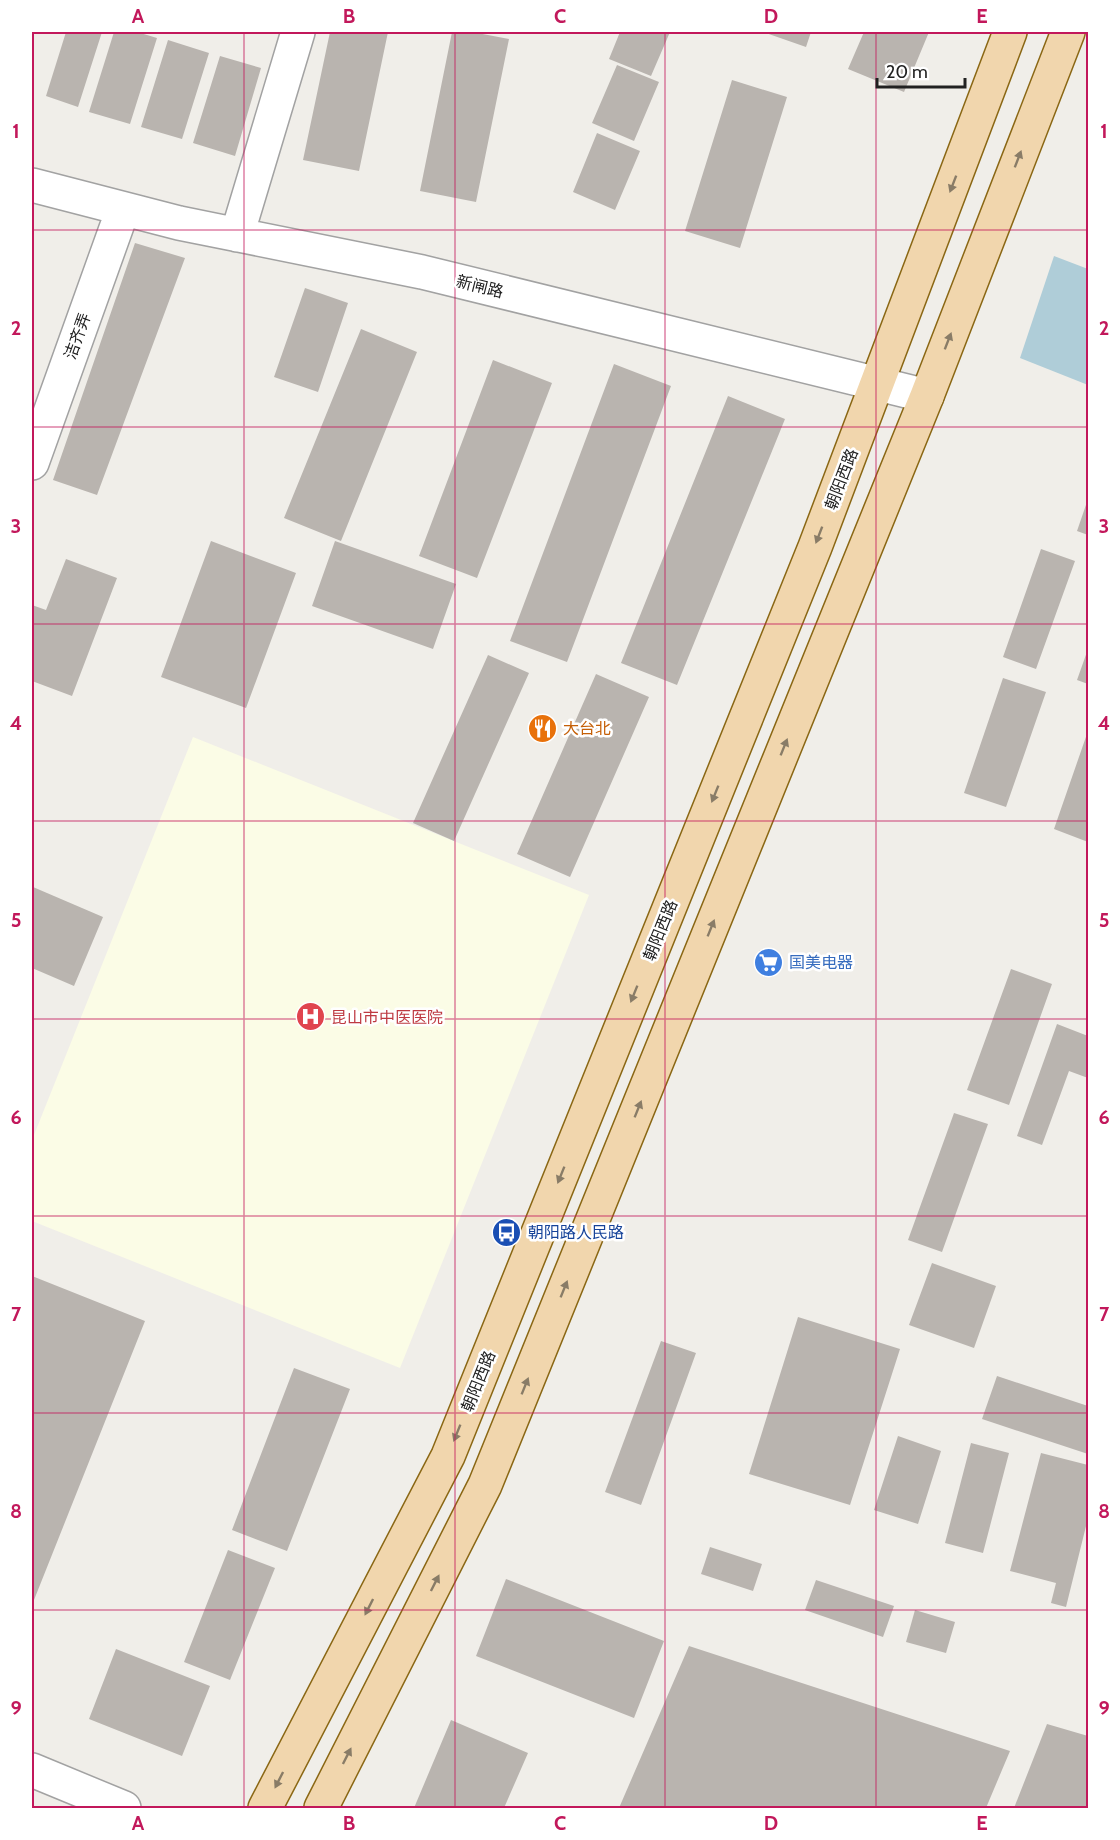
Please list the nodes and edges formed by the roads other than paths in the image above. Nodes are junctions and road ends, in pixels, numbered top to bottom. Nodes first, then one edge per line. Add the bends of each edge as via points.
1 (298, 32) edge
2 (1010, 32) edge
3 (1068, 32) edge
4 (32, 185) edge
5 (123, 209) junction
6 (237, 235) junction
7 (878, 382) junction
8 (927, 396) junction
9 (32, 463) edge
10 (32, 1770) edge
11 (124, 1809) edge
12 (265, 1809) edge
13 (321, 1809) edge

1 - 6 street
2 -> 7 main road, 朝阳西路
8 -> 3 main road
4 - 5 street, 新闸路
5 - 6 street, 新闸路
5 - 9 street, 洁齐弄
6 - 7 street, 新闸路 via 422,272
7 - 8 street, 新闸路
7 -> 12 main road, 朝阳西路 via 448,1456
13 -> 8 main road via 485,1485
10 - 11 street

